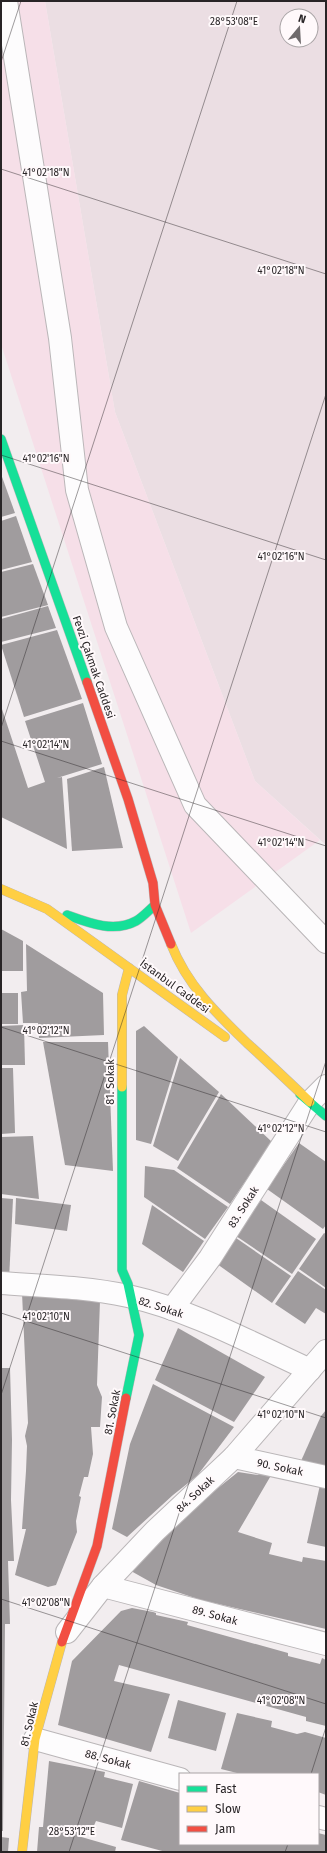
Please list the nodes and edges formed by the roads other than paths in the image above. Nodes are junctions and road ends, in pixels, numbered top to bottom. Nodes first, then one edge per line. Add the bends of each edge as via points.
1 (6, 1) edge
2 (1, 439) edge
3 (1, 890) edge
4 (155, 905) junction
5 (47, 909) junction
6 (326, 942) edge
7 (129, 968) junction
8 (326, 1086) edge
9 (318, 1109) edge
10 (1, 1283) edge
11 (130, 1296) junction
12 (172, 1309) junction
13 (326, 1351) edge
14 (310, 1370) junction
15 (234, 1457) junction
16 (326, 1477) edge
17 (103, 1586) junction
18 (64, 1636) junction
19 (326, 1644) edge
20 (36, 1739) junction
21 (179, 1779) edge
22 (22, 1852) edge

1 - 6 street via 60,338 77,490 116,627 195,805
2 - 4 main road, Fevzi Çakmak Caddesi via 128,799 153,883
3 - 5 main road, İstanbul Caddesi
4 - 5 main road via 136,922 118,927 94,924
4 - 9 main road, Fevzi Çakmak Caddesi via 176,958 190,982 212,1009
5 - 7 main road, İstanbul Caddesi
7 - 9 main road, İstanbul Caddesi via 223,1035
7 - 11 main road, 81. Sokak via 122,995 122,1270
8 - 9 street, 83. Sokak
9 - 12 street, 83. Sokak
10 - 11 street, 82. Sokak via 101,1291
11 - 12 street, 82. Sokak
11 - 18 main road, 81. Sokak via 139,1335 97,1546
12 - 14 street, 82. Sokak
13 - 14 street, 84. Sokak
14 - 15 street, 84. Sokak
15 - 16 street, 90. Sokak
15 - 17 street, 84. Sokak via 156,1531
17 - 18 street, 84. Sokak
17 - 19 street, 89. Sokak
18 - 20 main road, 81. Sokak
20 - 21 street, 88. Sokak
20 - 22 main road, 81. Sokak

